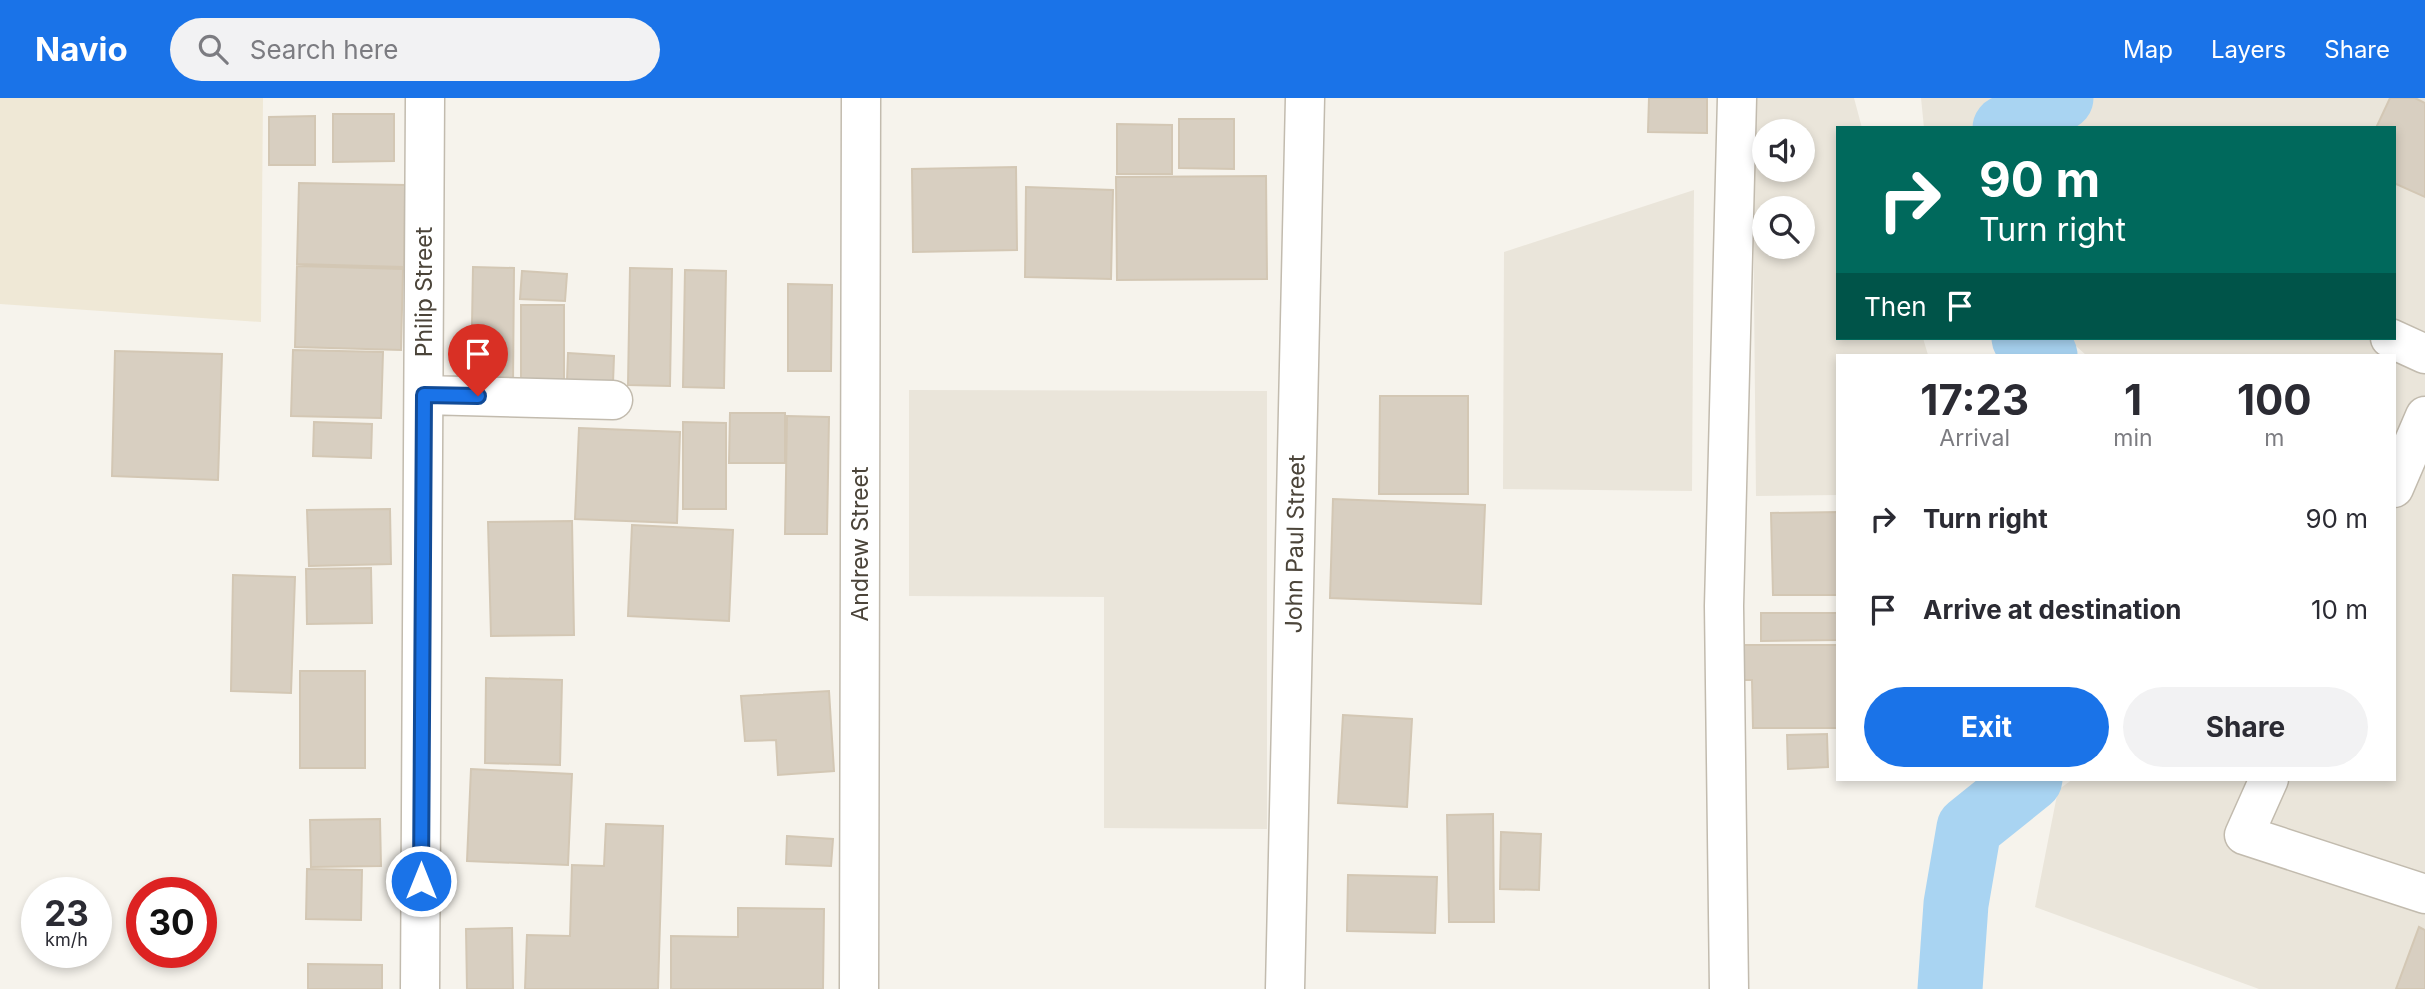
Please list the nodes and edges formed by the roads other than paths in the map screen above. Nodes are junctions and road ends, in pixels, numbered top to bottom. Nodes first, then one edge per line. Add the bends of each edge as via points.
1 (425, 98) edge
2 (861, 98) edge
3 (1306, 98) edge
4 (1737, 98) edge
5 (2394, 340) edge
6 (2425, 354) edge
7 (424, 395) junction
8 (613, 400) dead end
9 (2425, 416) edge
10 (2396, 483) edge
11 (2268, 781) edge
12 (2425, 894) edge
13 (420, 989) edge
14 (859, 989) edge
15 (1285, 989) edge
16 (1729, 989) edge

1 - 7 street, Philip Street
2 - 14 street, Andrew Street
3 - 15 street, John Paul Street
4 - 16 street via 1724,606
5 - 6 street
7 - 8 street
7 - 13 street, Philip Street
9 - 10 street
11 - 12 street via 2244,835

